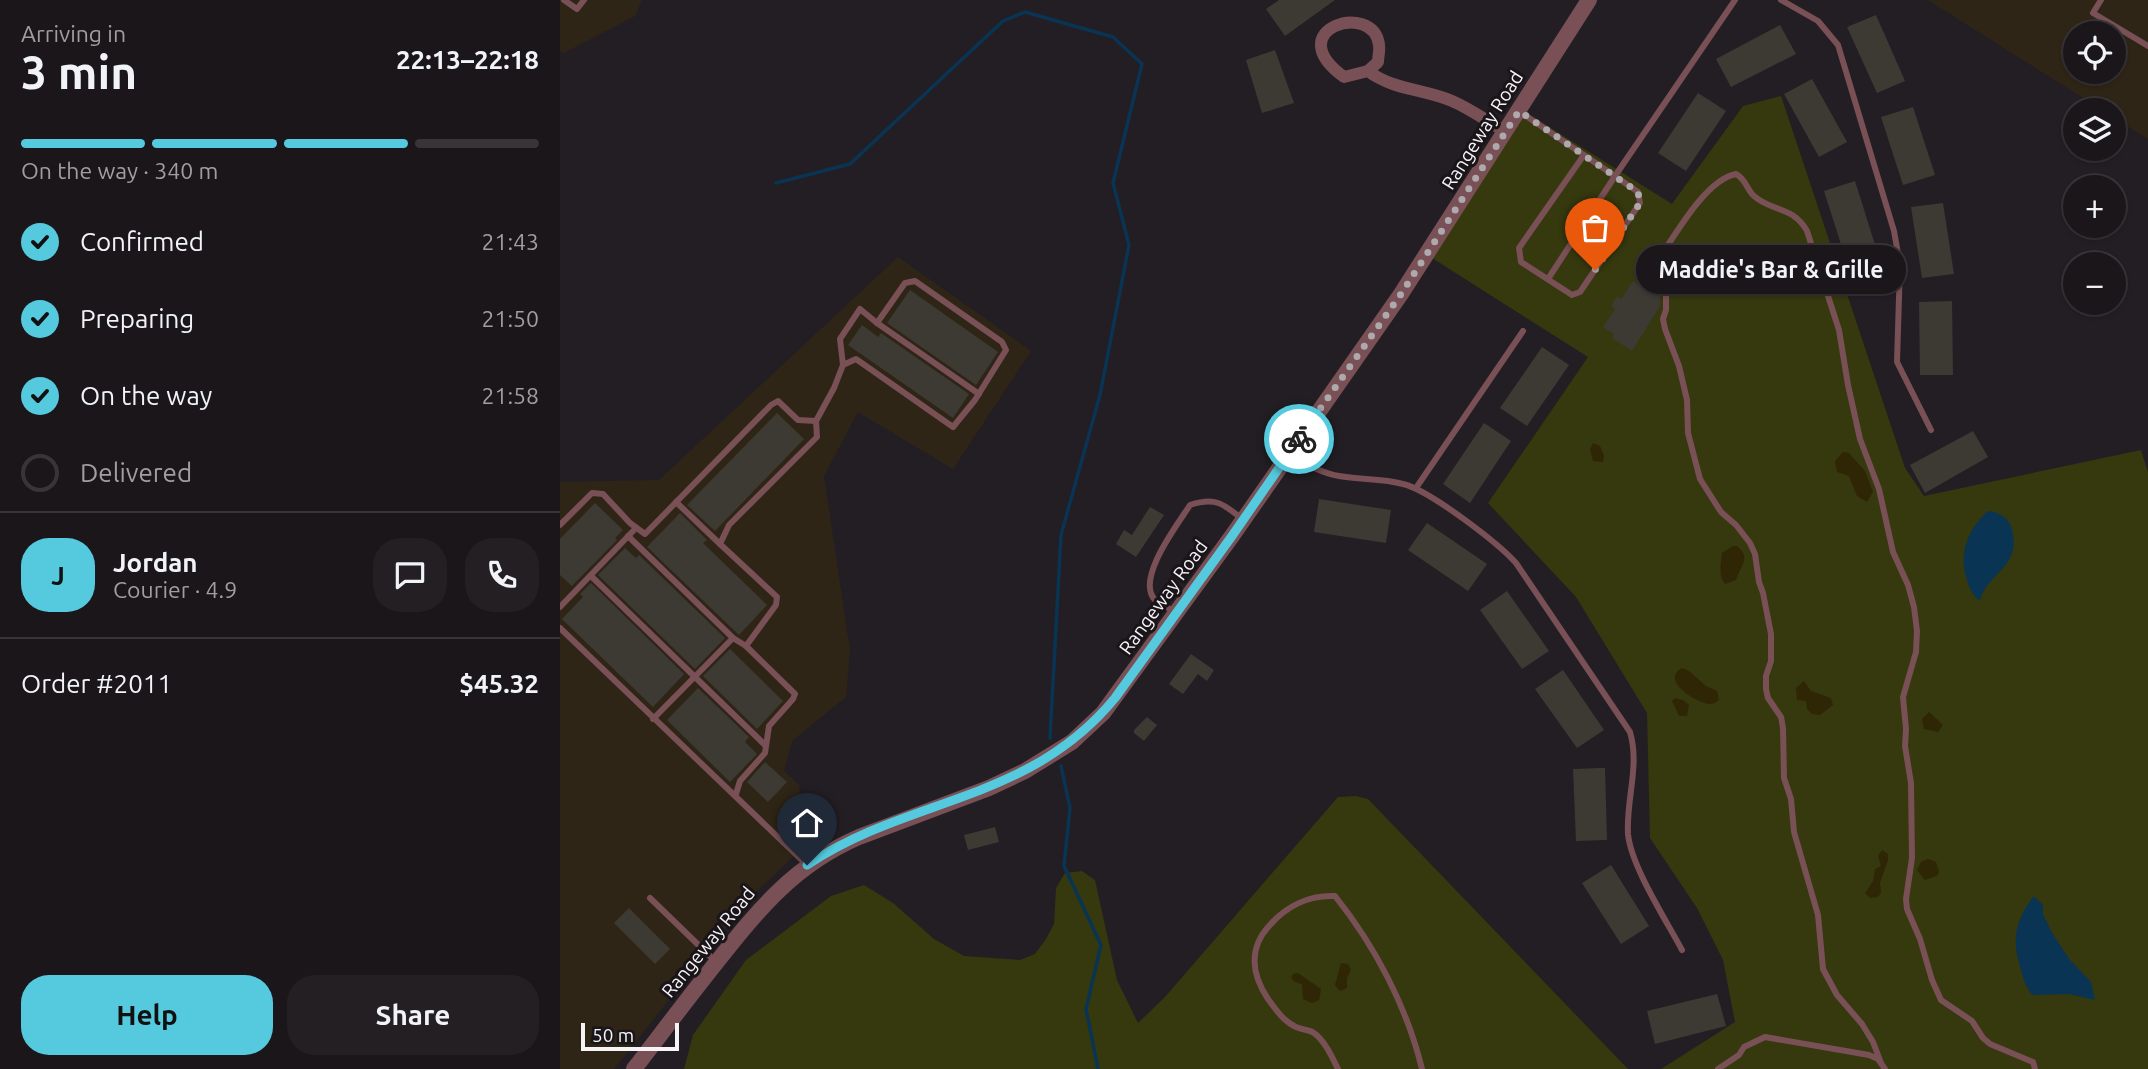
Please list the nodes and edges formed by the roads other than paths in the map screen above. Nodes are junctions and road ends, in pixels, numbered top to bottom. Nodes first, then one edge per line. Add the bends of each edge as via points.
1 (564, 0) edge
2 (584, 0) edge
3 (1589, 0) edge
4 (1735, 0) edge
5 (1781, 0) edge
6 (2101, 0) edge
7 (2148, 46) edge
8 (1368, 71) junction
9 (1519, 111) junction
10 (1506, 132) junction
11 (1584, 155) junction
12 (1615, 176) junction
13 (1548, 279) junction
14 (877, 323) junction
15 (1523, 331) dead end
16 (843, 365) junction
17 (979, 394) junction
18 (816, 421) junction
19 (1931, 430) dead end
20 (1289, 454) junction
21 (1416, 488) junction
22 (676, 502) junction
23 (1243, 520) junction
24 (560, 526) edge
25 (636, 528) junction
26 (628, 536) junction
27 (720, 544) junction
28 (591, 576) junction
29 (560, 607) edge
30 (1177, 613) junction
31 (560, 628) edge
32 (733, 638) junction
33 (746, 646) junction
34 (694, 677) junction
35 (653, 719) junction
36 (765, 745) junction
37 (736, 794) junction
38 (807, 865) junction
39 (650, 898) dead end
40 (1682, 950) dead end
41 (716, 962) junction
42 (1883, 1066) edge
43 (634, 1069) edge
44 (1338, 1069) edge
45 (1422, 1069) edge
46 (1718, 1069) edge
47 (2035, 1069) edge

1 - 2 lane via 577,9
3 - 9 street, Rangeway Road
4 - 12 lane
5 - 19 lane via 1818,21 1838,46 1894,231 1900,265 1897,362
6 - 7 lane via 2094,13
8 - 8 street via 1378,62 1374,31 1349,19 1333,24 1322,37 1321,52 1329,66 1344,77
8 - 10 street via 1396,87 1454,102
9 - 10 street, Rangeway Road
9 - 11 lane
10 - 20 street, Rangeway Road
11 - 12 lane
11 - 13 lane via 1519,248 1521,262
12 - 13 lane
12 - 13 lane via 1638,192 1640,203 1580,292 1572,295
14 - 16 lane via 860,309 840,339
14 - 17 lane
14 - 17 lane via 905,283 915,281 1002,342 1006,350
15 - 21 lane
16 - 17 lane via 856,359 953,427
16 - 18 lane
18 - 22 lane via 798,420 778,401 771,405
18 - 27 lane via 817,437 729,525
20 - 21 lane via 1336,476
20 - 23 street, Rangeway Road
21 - 40 lane via 1510,556 1625,722 1634,753 1630,844
22 - 25 lane via 645,534
22 - 27 lane
23 - 30 street, Rangeway Road
23 - 30 lane via 1225,505 1206,500 1190,505 1160,553 1149,587 1154,600
24 - 25 lane via 593,493 603,494
25 - 26 lane
26 - 28 lane
26 - 32 lane
27 - 33 lane via 777,597
28 - 29 lane
28 - 34 lane
30 - 38 street, Rangeway Road via 1102,713 1058,752 989,788 839,845
31 - 35 lane
32 - 33 lane
32 - 34 lane
33 - 36 lane via 795,694 769,726
34 - 35 lane
34 - 36 lane
35 - 37 lane
36 - 37 lane via 765,752 740,780
37 - 38 lane
38 - 41 street, Rangeway Road via 762,906
39 - 41 lane
41 - 43 street, Rangeway Road
42 - 46 lane via 1869,1055 1765,1037 1744,1047
42 - 47 lane via 1868,1033 1837,995 1823,969 1818,915 1784,778 1781,717 1766,689 1771,634 1755,554 1700,479 1679,366 1663,319 1666,288 1654,266 1706,194 1736,174 1752,195 1789,212 1807,230 1839,330 1860,439 1914,607 1916,652 1903,697 1911,783 1907,909 1941,999 1972,1021 1990,1044 2033,1062
44 - 45 lane via 1313,1031 1296,1028 1280,1016 1256,979 1253,960 1264,931 1278,915 1299,902 1322,896 1335,896 1371,947 1413,1034

